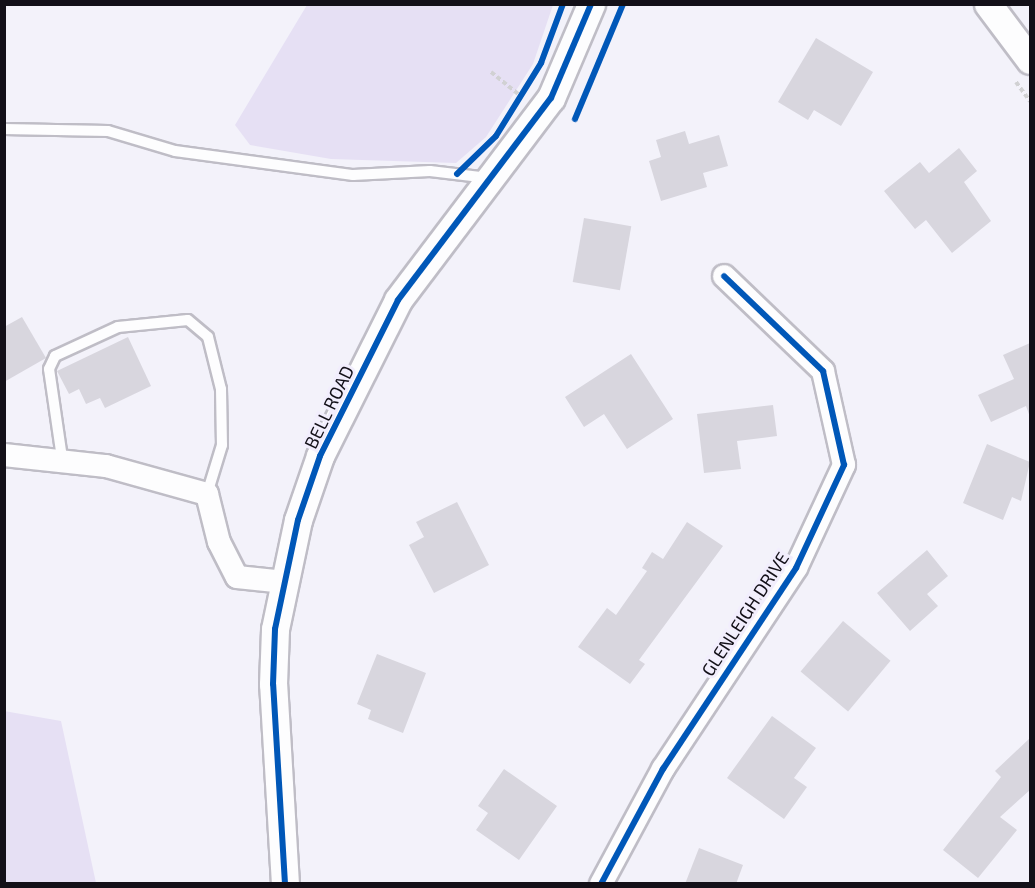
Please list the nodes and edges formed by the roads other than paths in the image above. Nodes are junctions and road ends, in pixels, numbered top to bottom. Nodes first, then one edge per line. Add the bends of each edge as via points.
1 (591, 4) edge
2 (988, 4) edge
3 (1030, 60) edge
4 (4, 129) edge
5 (489, 178) junction
6 (724, 276) dead end
7 (4, 455) edge
8 (62, 458) junction
9 (207, 494) junction
10 (285, 582) junction
11 (285, 884) edge
12 (601, 884) edge

1 - 5 street, BELL ROAD via 551,98
2 - 3 street
4 - 5 lane via 108,131 175,151 353,175 430,171
5 - 10 street, BELL ROAD via 393,310 320,456
6 - 12 street, GLENLEIGH DRIVE via 823,371 844,465 796,568 663,769
7 - 8 street
8 - 9 street
8 - 9 lane via 49,369 56,356 118,327 188,320 208,337 221,389 222,445
9 - 10 street via 219,542 237,577
10 - 11 street, BELL ROAD via 275,629 273,684

